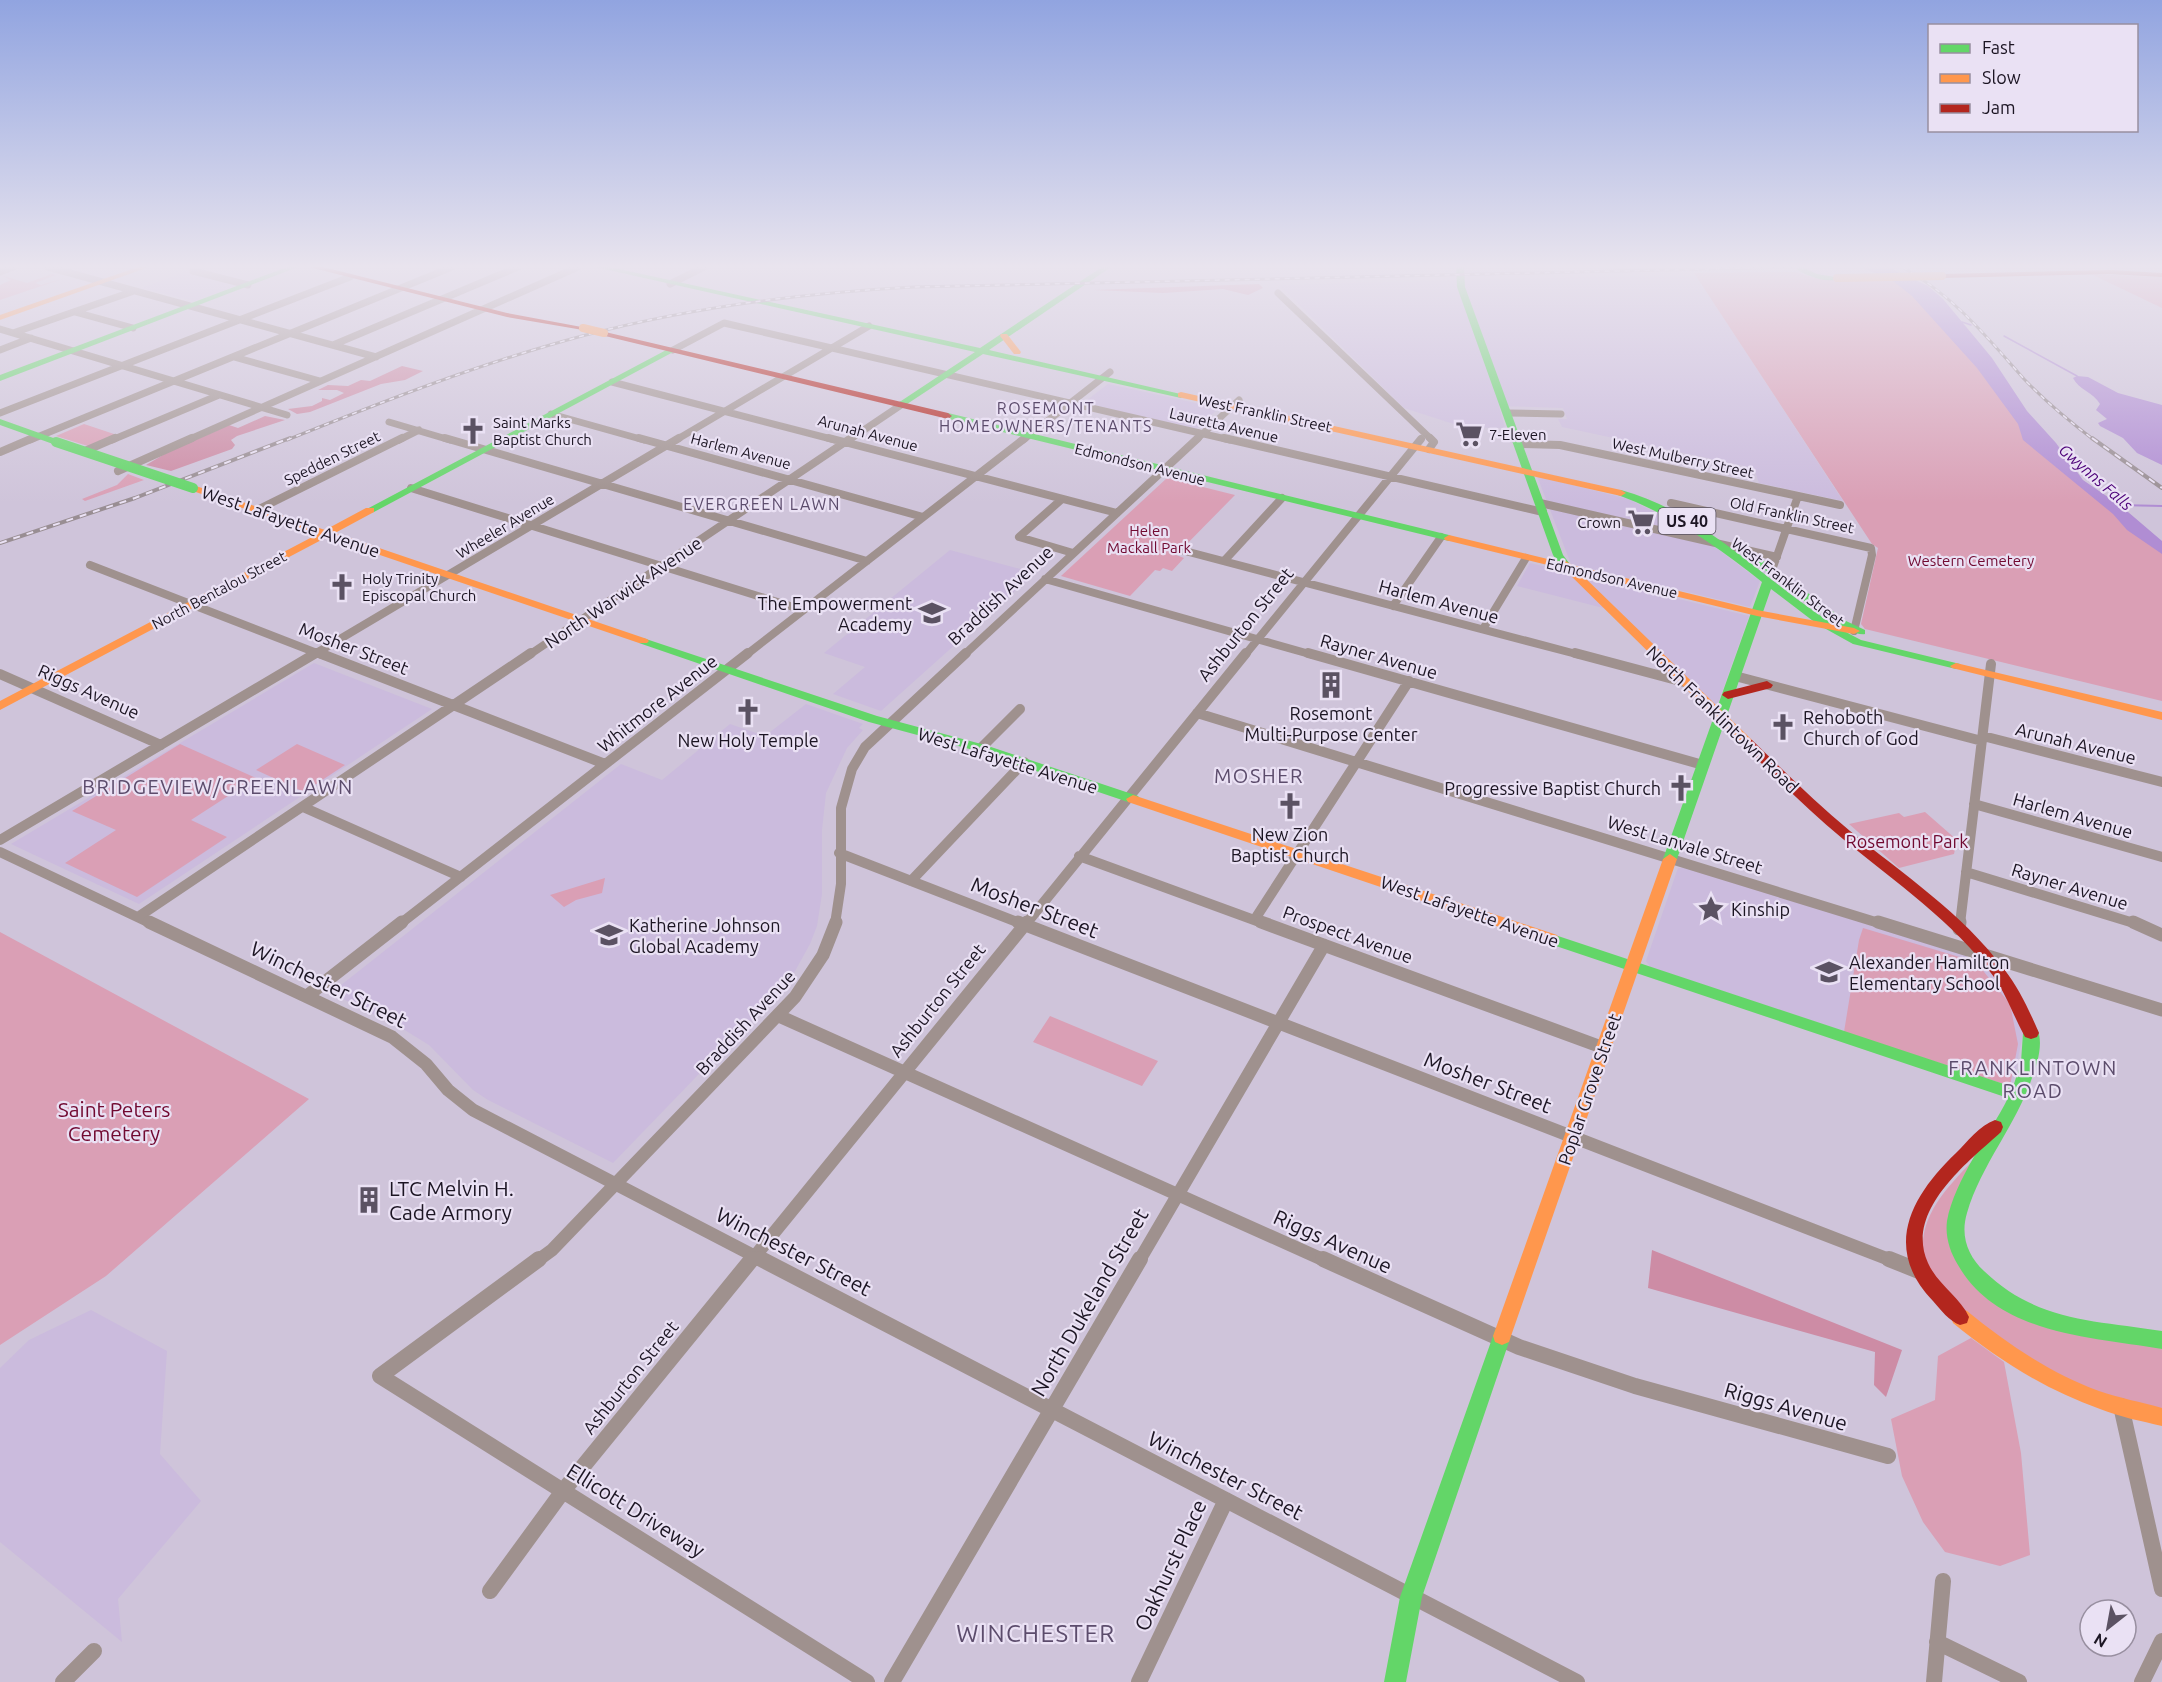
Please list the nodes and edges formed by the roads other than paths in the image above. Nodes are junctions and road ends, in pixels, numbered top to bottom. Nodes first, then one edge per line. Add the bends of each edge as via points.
1 (55, 345) edge
2 (87, 345) edge
3 (175, 345) edge
4 (262, 345) edge
5 (335, 345) edge
6 (402, 345) edge
7 (655, 345) edge
8 (682, 345) edge
9 (821, 345) edge
10 (837, 345) edge
11 (971, 345) edge
12 (991, 345) edge
13 (1012, 345) edge
14 (1329, 345) edge
15 (1483, 345) edge
16 (832, 348) junction
17 (986, 349) junction
18 (673, 350) junction
19 (73, 351) junction
20 (1017, 352) junction
21 (234, 357) junction
22 (376, 357) junction
23 (122, 366) junction
24 (948, 375) junction
25 (1106, 375) junction
26 (784, 377) junction
27 (0, 378) edge
28 (174, 381) junction
29 (320, 381) junction
30 (612, 382) junction
31 (219, 395) junction
32 (1070, 403) junction
33 (1236, 403) junction
34 (902, 405) junction
35 (261, 407) junction
36 (725, 412) junction
37 (1508, 413) junction
38 (0, 414) edge
39 (550, 414) junction
40 (1561, 414) dead end
41 (287, 415) dead end
42 (0, 422) edge
43 (389, 422) dead end
44 (419, 430) junction
45 (1203, 434) junction
46 (39, 436) junction
47 (1028, 436) junction
48 (846, 443) junction
49 (1425, 444) junction
50 (1519, 444) junction
51 (666, 446) junction
52 (484, 449) junction
53 (0, 452) edge
54 (128, 466) junction
55 (1527, 466) junction
56 (1164, 470) junction
57 (118, 471) dead end
58 (976, 477) junction
59 (1390, 477) junction
60 (790, 480) junction
61 (603, 484) junction
62 (411, 489) junction
63 (1798, 496) junction
64 (1282, 498) junction
65 (1062, 499) junction
66 (1671, 503) junction
67 (1840, 505) dead end
68 (1541, 507) junction
69 (257, 510) junction
70 (1117, 513) junction
71 (1358, 516) junction
72 (923, 517) junction
73 (729, 521) junction
74 (532, 526) junction
75 (1787, 528) junction
76 (326, 533) junction
77 (1441, 537) junction
78 (1721, 545) junction
79 (1746, 550) junction
80 (1185, 551) dead end
81 (1073, 553) junction
82 (1527, 558) junction
83 (867, 561) junction
84 (1224, 561) junction
85 (90, 565) dead end
86 (661, 566) junction
87 (1567, 567) junction
88 (1773, 569) junction
89 (449, 575) junction
90 (1045, 579) junction
91 (1304, 582) junction
92 (191, 604) junction
93 (1393, 606) junction
94 (803, 610) junction
95 (1757, 613) junction
96 (582, 620) junction
97 (1820, 623) junction
98 (1483, 630) junction
99 (1856, 636) junction
100 (1258, 639) junction
101 (317, 653) junction
102 (728, 669) junction
103 (1991, 669) junction
104 (0, 674) edge
105 (1735, 676) junction
106 (1409, 681) junction
107 (1684, 682) junction
108 (1767, 685) junction
109 (33, 688) junction
110 (1728, 694) junction
111 (2162, 705) edge
112 (0, 706) edge
113 (453, 706) junction
114 (1020, 709) dead end
115 (1197, 713) junction
116 (2162, 716) edge
117 (1720, 717) junction
118 (888, 723) junction
119 (1982, 738) junction
120 (161, 745) junction
121 (981, 748) junction
122 (1024, 762) junction
123 (1357, 762) junction
124 (605, 764) junction
125 (1703, 765) junction
126 (2162, 782) edge
127 (1128, 797) junction
128 (1974, 804) junction
129 (303, 807) junction
130 (0, 840) edge
131 (0, 852) edge
132 (839, 853) junction
133 (1297, 854) junction
134 (1079, 856) junction
135 (2162, 857) edge
136 (1671, 859) junction
137 (1966, 872) junction
138 (461, 877) junction
139 (911, 881) junction
140 (138, 917) junction
141 (1255, 919) junction
142 (1023, 925) junction
143 (1959, 929) junction
144 (2162, 935) edge
145 (1324, 945) junction
146 (1983, 955) junction
147 (1632, 966) junction
148 (307, 996) junction
149 (2162, 1010) edge
150 (779, 1016) junction
151 (1277, 1023) junction
152 (1604, 1048) junction
153 (904, 1071) junction
154 (2017, 1095) junction
155 (2003, 1119) junction
156 (1573, 1137) junction
157 (617, 1184) junction
158 (1178, 1194) junction
159 (754, 1256) junction
160 (1920, 1271) junction
161 (1502, 1339) junction
162 (2162, 1340) edge
163 (380, 1376) joint
164 (2121, 1406) junction
165 (1053, 1411) junction
166 (2162, 1417) edge
167 (1888, 1456) dead end
168 (563, 1491) junction
169 (1226, 1500) junction
170 (1943, 1581) dead end
171 (2162, 1589) edge
172 (490, 1591) dead end
173 (1411, 1597) junction
174 (2162, 1641) edge
175 (1937, 1642) junction
176 (94, 1651) dead end
177 (1395, 1681) edge
178 (63, 1682) edge
179 (867, 1682) edge
180 (892, 1682) edge
181 (1139, 1682) edge
182 (1577, 1682) edge
183 (1934, 1682) edge
184 (2019, 1682) edge
185 (2142, 1682) edge

1 - 19 street
2 - 19 main road
3 - 23 street
4 - 21 street
5 - 22 street
6 - 22 street
7 - 18 main road, Edmondson Avenue, bridge
8 - 18 street, North Bentalou Street
9 - 16 street, Lauretta Avenue
10 - 16 street, Wheeler Avenue
11 - 17 main road, West Franklin Street / US 40
12 - 17 main road, North Warwick Avenue
13 - 20 main road
14 - 49 street
15 - 37 main road, North Franklintown Road
16 - 24 street, Lauretta Avenue
16 - 26 street, Wheeler Avenue
17 - 20 main road, West Franklin Street / US 40
17 - 24 main road, North Warwick Avenue
17 - 25 main road, West Franklin Street / US 40
18 - 26 main road, Edmondson Avenue
18 - 30 main road, North Bentalou Street
19 - 23 street
19 - 27 main road
20 - 25 main road, West Franklin Street / US 40
21 - 28 street
21 - 29 street
22 - 29 street
23 - 28 street
23 - 38 street
24 - 32 street, Lauretta Avenue
24 - 34 main road, North Warwick Avenue
25 - 32 street, Whitmore Avenue
25 - 33 main road, West Franklin Street / US 40
26 - 34 main road, Edmondson Avenue
26 - 36 street, Wheeler Avenue
28 - 31 street
28 - 46 street
29 - 35 street
30 - 36 street, Arunah Avenue
30 - 39 main road, North Bentalou Street
31 - 35 street
31 - 54 street via 85,452
32 - 45 street, Lauretta Avenue
32 - 47 street, Whitmore Avenue
33 - 45 street, Braddish Avenue
33 - 49 main road, West Franklin Street / US 40
34 - 47 main road, Edmondson Avenue
34 - 48 street, North Warwick Avenue
35 - 41 street
35 - 54 street
36 - 48 street, Arunah Avenue
36 - 51 street, Wheeler Avenue
37 - 40 street
37 - 50 main road, North Franklintown Road
39 - 51 street, Harlem Avenue
39 - 52 main road, North Bentalou Street
42 - 46 main road, West Lafayette Avenue
43 - 44 street
44 - 52 street
44 - 69 street, Spedden Street
45 - 56 street, Braddish Avenue
45 - 59 street, Lauretta Avenue
46 - 53 street
46 - 69 main road, West Lafayette Avenue, bridge
47 - 56 main road, Edmondson Avenue
47 - 58 street, Whitmore Avenue
48 - 58 street, Arunah Avenue
48 - 60 street, North Warwick Avenue
49 - 55 main road, West Franklin Street / US 40
49 - 59 street, Ashburton Street
50 - 55 main road, North Franklintown Road
50 - 63 street, West Mulberry Street via 1560,445
51 - 60 street, Harlem Avenue
51 - 61 street, Wheeler Avenue
52 - 61 street
52 - 62 main road, North Bentalou Street
54 - 57 street
55 - 66 main road, West Franklin Street / US 40 via 1610,481
55 - 68 main road, North Franklintown Road
55 - 78 main road, West Franklin Street / US 40 via 1644,501 1691,524
56 - 64 main road, Edmondson Avenue
56 - 70 street, Braddish Avenue
58 - 65 street, Arunah Avenue
58 - 72 street, Whitmore Avenue
59 - 68 street, Lauretta Avenue
59 - 71 street, Ashburton Street
60 - 72 street, Harlem Avenue
60 - 73 street, North Warwick Avenue
61 - 73 street
61 - 74 street, Wheeler Avenue
62 - 74 street
62 - 76 main road, North Bentalou Street
63 - 67 street, West Mulberry Street
63 - 75 street, Poplar Grove Street
64 - 71 main road, Edmondson Avenue
64 - 84 street
65 - 70 street, Arunah Avenue
65 - 81 street via 1019,537
66 - 75 street, Old Franklin Street
66 - 79 main road, West Franklin Street / US 40
68 - 78 street, Lauretta Avenue
68 - 87 main road, North Franklintown Road via 1557,555
69 - 76 main road, West Lafayette Avenue
70 - 81 street, Braddish Avenue
71 - 77 main road, Edmondson Avenue
71 - 91 street, Ashburton Street
72 - 83 street, Whitmore Avenue
73 - 83 street
73 - 86 street, North Warwick Avenue
74 - 86 street
74 - 89 street, Wheeler Avenue
75 - 88 street, Poplar Grove Street
75 - 99 street, Old Franklin Street via 1871,548
76 - 89 main road, West Lafayette Avenue
76 - 92 main road, North Bentalou Street
77 - 82 main road, Edmondson Avenue
77 - 93 street
78 - 79 street, Lauretta Avenue
78 - 88 main road, West Franklin Street / US 40
79 - 88 main road, West Franklin Street / US 40
80 - 84 street, Harlem Avenue
81 - 90 street, Braddish Avenue
82 - 87 main road, Edmondson Avenue
82 - 98 street
83 - 94 street, Whitmore Avenue
84 - 91 street, Harlem Avenue
85 - 92 street, Mosher Street
86 - 94 street
86 - 96 street, North Warwick Avenue
87 - 95 main road, Edmondson Avenue
87 - 107 main road, North Franklintown Road
88 - 95 main road, Poplar Grove Street
88 - 97 main road, West Franklin Street / US 40
88 - 99 main road, West Franklin Street / US 40
89 - 96 main road, West Lafayette Avenue
89 - 101 street, Wheeler Avenue
90 - 100 street, Rayner Avenue
90 - 118 street, Braddish Avenue
91 - 93 street, Harlem Avenue
91 - 100 street, Ashburton Street
92 - 101 street, Mosher Street
92 - 109 main road, North Bentalou Street
93 - 98 street, Harlem Avenue
94 - 102 street, Whitmore Avenue
95 - 97 main road, Edmondson Avenue
95 - 99 main road, Edmondson Avenue
95 - 105 main road, Poplar Grove Street
96 - 102 main road, West Lafayette Avenue
96 - 113 street, North Warwick Avenue
97 - 99 main road, Edmondson Avenue
98 - 107 street, Harlem Avenue
99 - 103 main road, Edmondson Avenue / US 40
100 - 106 street, Rayner Avenue
100 - 115 street, Ashburton Street
101 - 113 street, Mosher Street
101 - 120 street, Wheeler Avenue
102 - 118 main road, West Lafayette Avenue
102 - 124 street, Whitmore Avenue
103 - 111 main road, Edmondson Avenue / US 40
103 - 116 main road, Edmondson Avenue / US 40
103 - 119 street
104 - 109 street, Riggs Avenue
105 - 108 street, Arunah Avenue
105 - 110 main road, Poplar Grove Street
106 - 123 street
106 - 125 street, Rayner Avenue
107 - 117 main road, North Franklintown Road
108 - 110 main road
108 - 119 street, Arunah Avenue
109 - 112 main road, North Bentalou Street
109 - 120 street, Riggs Avenue
110 - 117 main road, Poplar Grove Street
113 - 124 street, Mosher Street
113 - 129 street, North Warwick Avenue
114 - 121 street
115 - 123 street, West Lanvale Street
115 - 127 street, Ashburton Street
117 - 125 main road, Poplar Grove Street
117 - 143 main road, North Franklintown Road via 1840,831
118 - 121 main road, West Lafayette Avenue
118 - 132 street, Braddish Avenue via 865,747 849,775 839,808
119 - 126 street, Arunah Avenue
119 - 128 street
120 - 130 street, Wheeler Avenue
121 - 122 main road, West Lafayette Avenue
122 - 127 main road, West Lafayette Avenue
122 - 139 street
123 - 133 street
123 - 136 street, West Lanvale Street
124 - 138 street, Whitmore Avenue
125 - 136 main road, Poplar Grove Street
127 - 133 main road, West Lafayette Avenue
127 - 134 street, Ashburton Street
128 - 135 street, Harlem Avenue
128 - 137 street
129 - 138 street
129 - 140 street, North Warwick Avenue
131 - 140 street, Winchester Street
132 - 139 street, Mosher Street
132 - 150 street, Braddish Avenue via 839,908 829,945 810,979
133 - 141 street
133 - 147 main road, West Lafayette Avenue
134 - 141 street, Prospect Avenue
134 - 142 street, Ashburton Street
136 - 146 street, West Lanvale Street
136 - 147 main road, Poplar Grove Street
137 - 143 street
137 - 144 street, Rayner Avenue via 2130,921
138 - 148 street, Whitmore Avenue
139 - 142 street, Mosher Street
140 - 148 street, Winchester Street
141 - 145 street, Prospect Avenue
142 - 151 street, Mosher Street
142 - 153 street, Ashburton Street
143 - 146 main road, North Franklintown Road
145 - 151 street, North Dukeland Street
145 - 152 street, Prospect Avenue
146 - 149 street, West Lanvale Street
146 - 154 main road, North Franklintown Road via 2018,999 2028,1019 2032,1048
147 - 152 main road, Poplar Grove Street
147 - 154 main road, West Lafayette Avenue
148 - 157 street, Winchester Street via 392,1037 473,1110
150 - 153 street, Riggs Avenue
150 - 157 street, Braddish Avenue
151 - 156 street, Mosher Street
151 - 158 street, North Dukeland Street
152 - 156 main road, Poplar Grove Street
153 - 158 street, Riggs Avenue
153 - 159 street, Ashburton Street
154 - 155 main road, North Franklintown Road
155 - 160 main road, North Franklintown Road via 1966,1153 1921,1205 1914,1231
155 - 162 main road, North Franklintown Road via 1956,1220 1954,1234 1968,1266 2001,1297 2043,1318 2085,1330
156 - 160 street, Mosher Street
156 - 161 main road, Poplar Grove Street
157 - 159 street, Winchester Street
157 - 163 street, Braddish Avenue via 552,1250
158 - 161 street, Riggs Avenue
158 - 165 street, North Dukeland Street
159 - 165 street, Winchester Street
159 - 168 street, Ashburton Street
160 - 164 main road, Mosher Street via 1946,1302 2018,1360 2068,1388
161 - 167 street, Riggs Avenue via 1635,1386
161 - 173 main road, Poplar Grove Street
163 - 168 street, Ellicott Driveway
164 - 166 main road, Mosher Street
164 - 171 street
165 - 169 street, Winchester Street
165 - 180 street, North Dukeland Street
168 - 172 street, Ashburton Street
168 - 179 street, Ellicott Driveway
169 - 173 street, Winchester Street
169 - 181 street, Oakhurst Place
170 - 175 street
173 - 177 main road, Poplar Grove Street
173 - 182 street, Winchester Street
174 - 185 street
175 - 183 street
175 - 184 street
176 - 178 street

